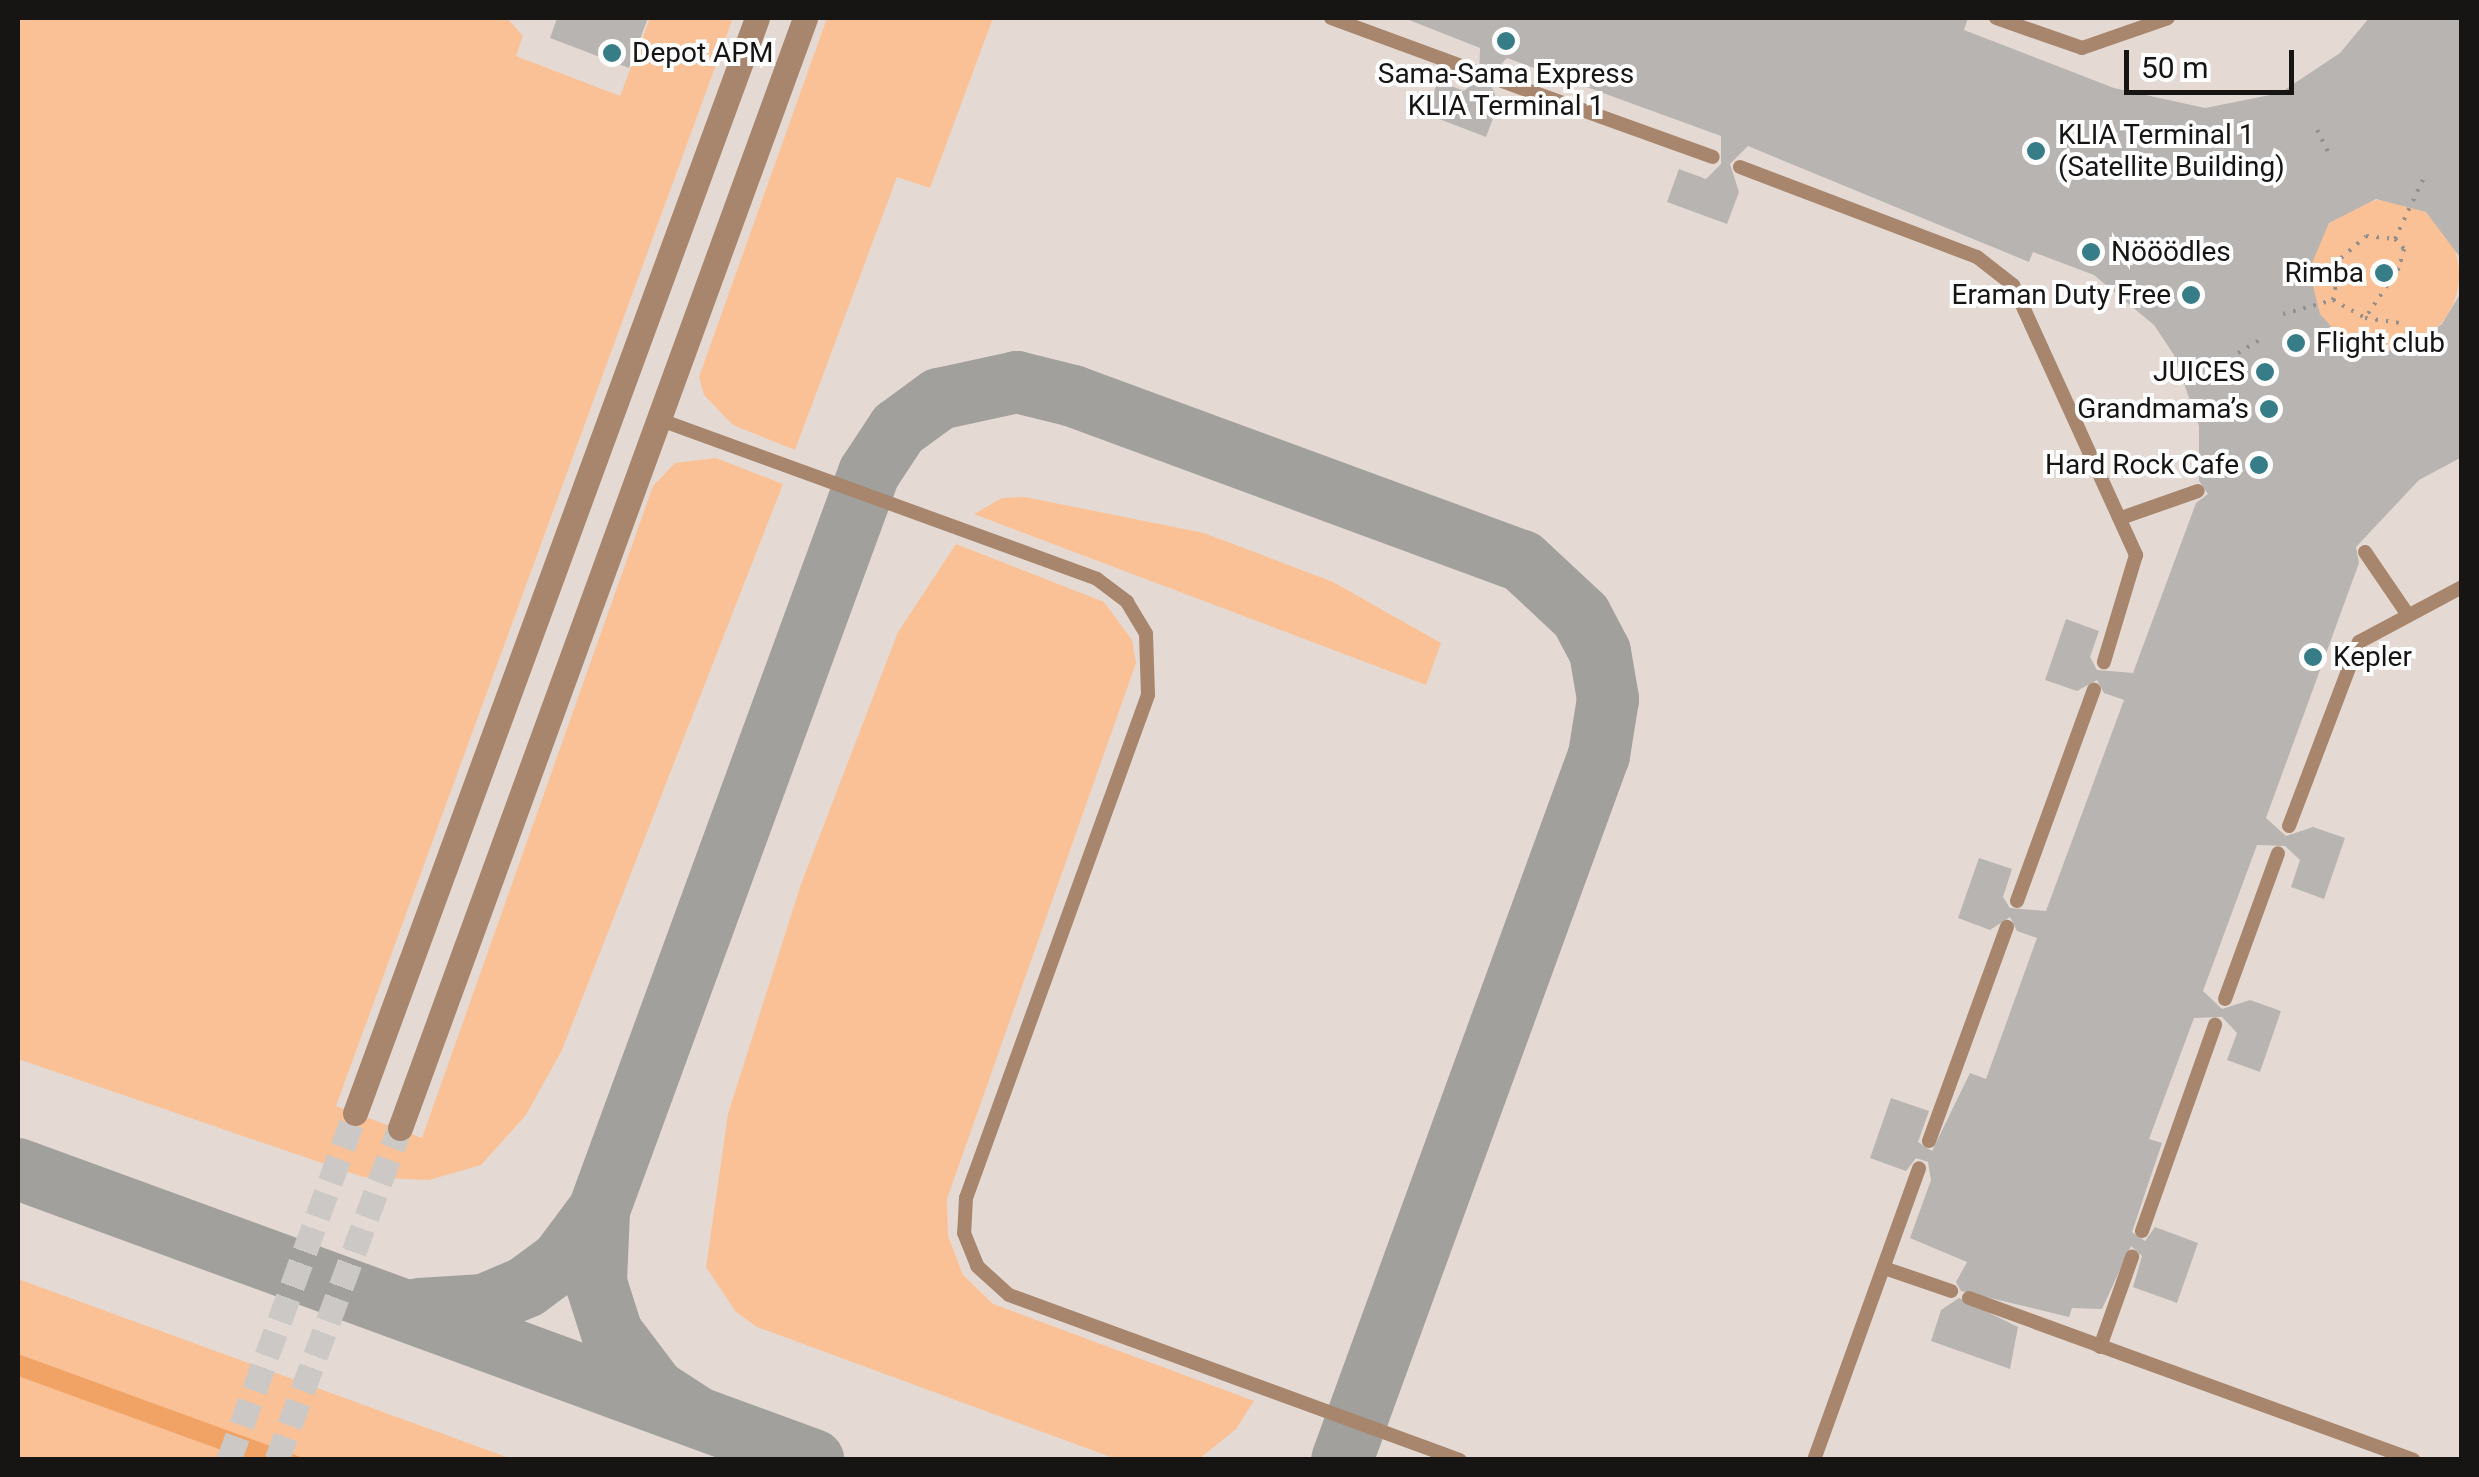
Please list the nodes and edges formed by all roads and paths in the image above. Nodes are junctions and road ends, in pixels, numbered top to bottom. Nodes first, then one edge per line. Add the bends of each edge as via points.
1 (757, 18) edge
2 (805, 18) edge
3 (1331, 18) edge
4 (1996, 18) edge
5 (2168, 18) edge
6 (1472, 70) dead end
7 (1500, 80) dead end
8 (2317, 130) dead end
9 (1714, 157) dead end
10 (2331, 157) dead end
11 (1740, 167) dead end
12 (2426, 172) dead end
13 (2395, 239) junction
14 (2332, 300) junction
15 (2284, 314) dead end
16 (2365, 318) junction
17 (2402, 322) dead end
18 (2266, 337) dead end
19 (2238, 353) dead end
20 (658, 418) junction
21 (2198, 491) dead end
22 (2124, 517) junction
23 (2365, 552) dead end
24 (2462, 587) edge
25 (2406, 612) junction
26 (2104, 662) dead end
27 (2094, 690) dead end
28 (2288, 826) dead end
29 (2278, 852) dead end
30 (2016, 901) dead end
31 (2008, 927) dead end
32 (2225, 999) dead end
33 (2216, 1025) dead end
34 (355, 1114) tunnel mouth
35 (400, 1128) tunnel mouth
36 (1929, 1141) dead end
37 (1919, 1168) dead end
38 (2142, 1231) dead end
39 (2132, 1258) dead end
40 (1884, 1268) junction
41 (1951, 1291) dead end
42 (1969, 1298) dead end
43 (2100, 1347) junction
44 (1460, 1460) edge
45 (1814, 1460) edge
46 (2412, 1460) edge

1 - 34 street
2 - 20 street
3 - 6 lane
4 - 5 lane via 2082,48
7 - 9 lane
8 - 10 path
11 - 22 lane via 1997,268 2024,306
12 - 13 path
13 - 14 path via 2366,236 2340,258
13 - 16 path via 2404,250 2399,268
14 - 15 path
14 - 16 path
16 - 17 path
18 - 19 path
20 - 35 street
20 - 44 lane via 1097,579 1126,602 1146,634 1148,695 966,1198 964,1233 977,1266 1010,1294
21 - 22 lane
22 - 26 lane via 2137,567
23 - 25 lane
24 - 25 lane
25 - 28 lane via 2369,632 2352,652
27 - 30 lane
29 - 32 lane
31 - 36 lane
33 - 38 lane
37 - 40 lane
39 - 43 lane
40 - 41 lane
40 - 45 lane
42 - 43 lane
43 - 46 lane

